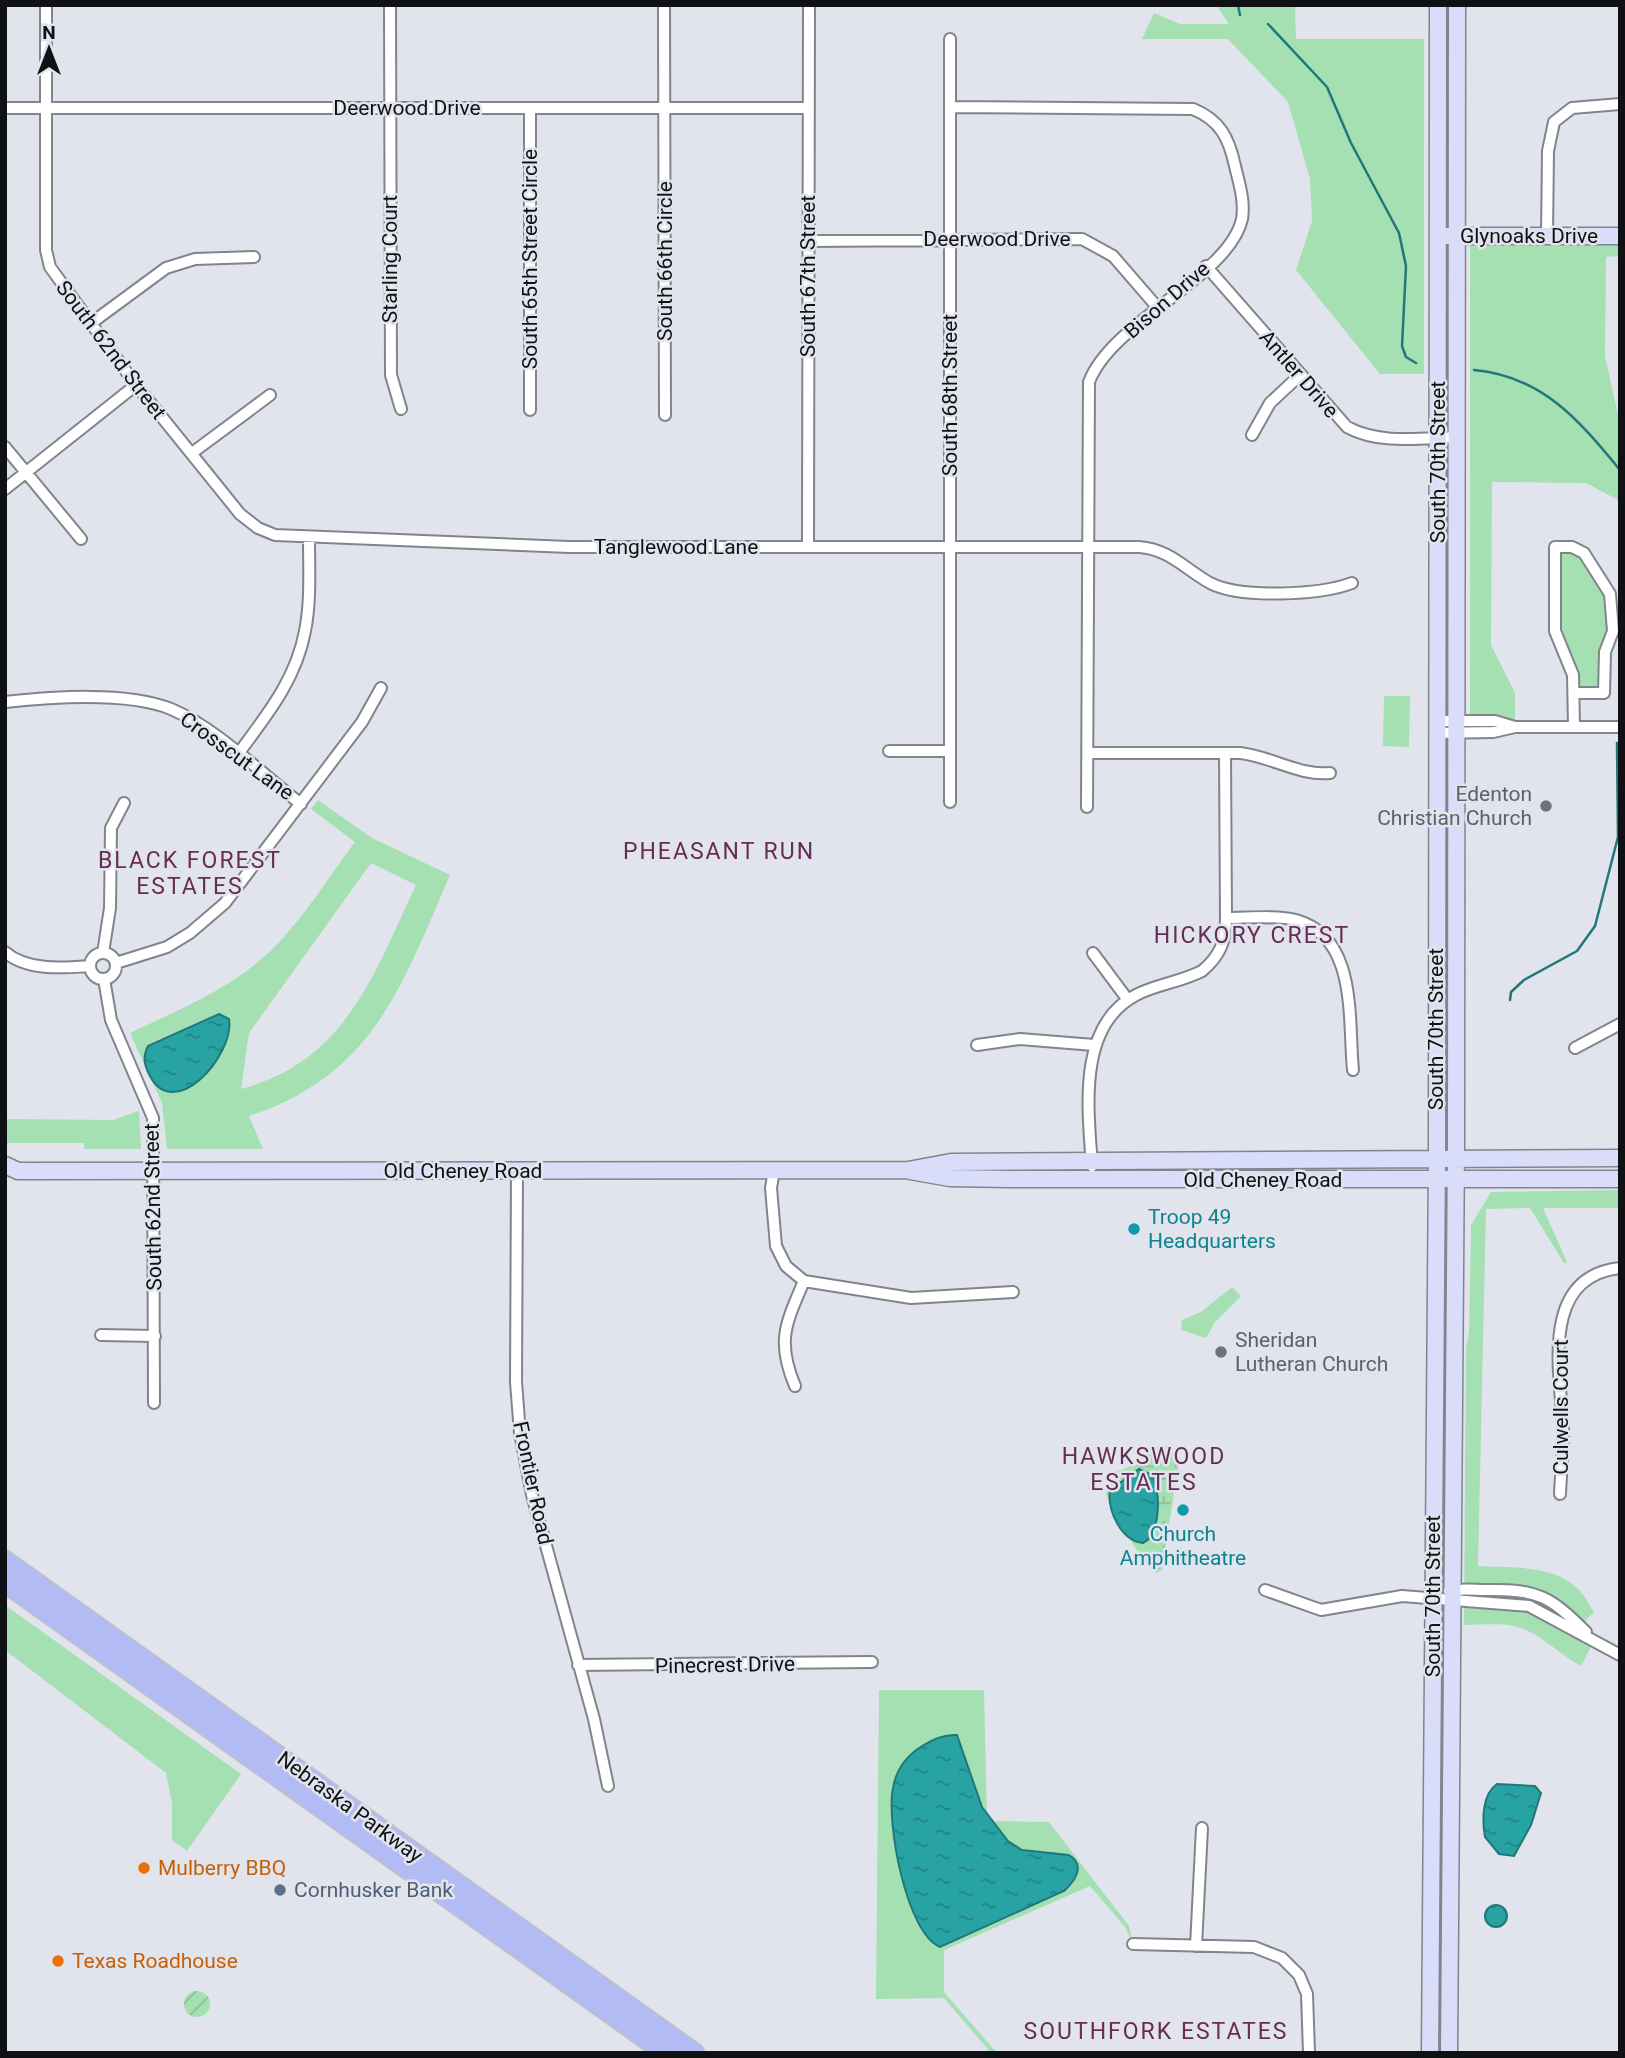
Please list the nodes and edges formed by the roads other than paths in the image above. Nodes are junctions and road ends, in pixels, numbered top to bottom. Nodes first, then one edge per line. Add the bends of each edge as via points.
1 (46, 5) edge
2 (390, 5) edge
3 (664, 5) edge
4 (809, 5) edge
5 (1438, 5) edge
6 (1457, 5) edge
7 (950, 39) dead end
8 (1620, 104) edge
9 (950, 107) junction
10 (5, 108) edge
11 (46, 108) junction
12 (389, 108) junction
13 (530, 108) junction
14 (665, 108) junction
15 (808, 108) junction
16 (1438, 236) junction
17 (1457, 236) junction
18 (1547, 236) junction
19 (1620, 236) edge
20 (950, 239) junction
21 (808, 240) junction
22 (254, 257) dead end
23 (1206, 267) junction
24 (1158, 308) junction
25 (90, 324) junction
26 (1300, 375) junction
27 (136, 385) junction
28 (270, 395) dead end
29 (401, 410) dead end
30 (530, 410) dead end
31 (664, 415) dead end
32 (1252, 435) dead end
33 (1438, 437) junction
34 (1457, 437) junction
35 (5, 447) edge
36 (192, 453) junction
37 (25, 473) junction
38 (5, 489) edge
39 (265, 532) joint
40 (309, 538) junction
41 (81, 539) dead end
42 (808, 547) junction
43 (950, 547) junction
44 (1088, 548) junction
45 (1352, 583) dead end
46 (381, 688) dead end
47 (1574, 693) junction
48 (5, 702) edge
49 (1436, 727) junction
50 (1456, 727) junction
51 (1574, 727) junction
52 (1620, 727) edge
53 (889, 751) dead end
54 (949, 751) junction
55 (1088, 753) junction
56 (1225, 753) junction
57 (237, 754) junction
58 (1330, 773) dead end
59 (950, 802) dead end
60 (124, 803) dead end
61 (301, 804) junction
62 (1087, 807) dead end
63 (1226, 918) junction
64 (5, 952) edge
65 (103, 953) junction
66 (1093, 953) dead end
67 (116, 963) junction
68 (90, 966) junction
69 (104, 979) junction
70 (1128, 1000) junction
71 (1620, 1024) edge
72 (977, 1045) dead end
73 (1094, 1045) junction
74 (1575, 1048) dead end
75 (1353, 1070) dead end
76 (1437, 1158) junction
77 (1455, 1158) junction
78 (1620, 1158) edge
79 (1091, 1161) junction
80 (774, 1170) junction
81 (908, 1170) junction
82 (154, 1171) junction
83 (517, 1171) junction
84 (10, 1172) edge
85 (1092, 1179) junction
86 (1620, 1179) edge
87 (1436, 1180) junction
88 (1455, 1180) junction
89 (1620, 1268) edge
90 (804, 1281) junction
91 (1013, 1292) dead end
92 (101, 1335) dead end
93 (155, 1336) junction
94 (796, 1386) dead end
95 (153, 1403) dead end
96 (1560, 1494) dead end
97 (5, 1560) edge
98 (5, 1583) edge
99 (1265, 1590) dead end
100 (1452, 1596) junction
101 (1433, 1597) junction
102 (1620, 1655) edge
103 (872, 1662) dead end
104 (578, 1665) junction
105 (608, 1786) dead end
106 (1202, 1828) dead end
107 (1133, 1944) dead end
108 (1196, 1946) junction
109 (665, 2053) edge
110 (695, 2053) edge
111 (1309, 2053) edge
112 (1430, 2053) edge
113 (1449, 2053) edge

1 - 11 street, South 62nd Street
2 - 12 street, Starling Court
3 - 14 street, South 66th Circle
4 - 15 street, South 67th Street
5 - 16 main road, South 70th Street
6 - 17 main road, South 70th Street
7 - 9 street, South 68th Street
8 - 18 street via 1572,108 1554,122 1548,151
9 - 20 street, South 68th Street
9 - 23 street, Bison Drive via 1181,107 1204,113 1220,126 1231,146 1243,207 1233,240
10 - 11 street, Deerwood Drive
11 - 12 street, Deerwood Drive
11 - 25 street, South 62nd Street via 47,259
12 - 13 street, Deerwood Drive
12 - 29 street, Starling Court via 391,375
13 - 14 street, Deerwood Drive
13 - 30 street, South 65th Street Circle
14 - 15 street, Deerwood Drive
14 - 31 street, South 66th Circle
15 - 21 street, South 67th Street
16 - 17 main road, Glynoaks Drive
16 - 33 main road, South 70th Street
17 - 18 main road, Glynoaks Drive
17 - 34 main road, South 70th Street
18 - 19 main road, Glynoaks Drive
20 - 21 street, Deerwood Drive
20 - 24 street, Deerwood Drive via 1070,238 1095,243 1113,256
20 - 43 street, South 68th Street
21 - 42 street, South 67th Street
22 - 25 street via 195,259 166,268
23 - 24 street, Bison Drive
23 - 26 street, Antler Drive
24 - 44 street, Bison Drive via 1106,353 1089,382
25 - 27 street, South 62nd Street
26 - 32 street via 1270,402
26 - 33 street, Antler Drive via 1339,420 1357,433 1382,439
27 - 36 street, South 62nd Street
27 - 37 street
28 - 36 street
33 - 34 street, Antler Drive
33 - 49 main road, South 70th Street
34 - 50 main road, South 70th Street
35 - 37 street
36 - 39 street, South 62nd Street via 240,514
37 - 38 street
37 - 41 street
39 - 40 street, Tanglewood Lane
40 - 42 street, Tanglewood Lane via 569,547
40 - 57 street via 306,630 296,664 277,702
42 - 43 street, Tanglewood Lane
43 - 44 street, Tanglewood Lane
43 - 54 street, South 68th Street
44 - 45 street, Tanglewood Lane via 1164,551 1208,582 1230,590 1315,593
44 - 55 street, Bison Drive
46 - 61 street via 362,722
47 - 47 street via 1573,675 1555,631 1555,547 1584,553 1612,602 1613,631 1604,657 1604,693
47 - 51 street
48 - 57 street, Crosscut Lane via 132,700 162,706 208,730
49 - 50 street
49 - 76 main road, South 70th Street
50 - 51 street via 1493,732 1515,727
50 - 77 main road, South 70th Street
51 - 52 street
53 - 54 street
54 - 59 street, South 68th Street
55 - 56 street
55 - 62 street, Bison Drive
56 - 58 street via 1262,756 1304,771
56 - 63 street
57 - 61 street, Crosscut Lane
60 - 65 street via 111,828 110,908
61 - 67 street via 206,920 167,947
63 - 70 street via 1223,944 1211,964
63 - 75 street via 1295,920 1316,929 1333,945 1343,969
64 - 68 street via 33,965
65 - 67 street
65 - 68 street via 95,955
66 - 70 street
67 - 69 street via 112,975
68 - 69 street via 92,974
69 - 82 street, South 62nd Street via 114,1028 150,1107
70 - 73 street via 1103,1025
71 - 74 street
72 - 73 street via 1020,1039
73 - 79 street
76 - 77 main road, Old Cheney Road
76 - 79 main road, Old Cheney Road
76 - 87 main road, South 70th Street
77 - 78 main road, Old Cheney Road
77 - 88 main road, South 70th Street
79 - 81 main road, Old Cheney Road via 951,1162
79 - 85 street
80 - 81 main road, Old Cheney Road
80 - 83 main road, Old Cheney Road
80 - 90 street via 776,1246 786,1266
81 - 85 main road, Old Cheney Road via 950,1178
82 - 83 main road, Old Cheney Road
82 - 84 main road, Old Cheney Road
82 - 93 street, South 62nd Street
83 - 104 street, Frontier Road via 520,1433 532,1496
85 - 87 main road, Old Cheney Road
86 - 88 main road, Old Cheney Road
87 - 88 main road, Old Cheney Road
87 - 101 main road, South 70th Street
88 - 100 main road, South 70th Street
89 - 96 street, Culwells Court via 1583,1284 1565,1312 1556,1369 1563,1429
90 - 91 street via 911,1297
90 - 94 street via 783,1340 785,1362
92 - 93 street
93 - 95 street, South 62nd Street
97 - 110 main road, Nebraska Parkway
98 - 109 main road, Nebraska Parkway
99 - 101 street via 1327,1611 1388,1597
100 - 101 street
100 - 102 street via 1533,1607
100 - 113 main road, South 70th Street
101 - 112 main road, South 70th Street
103 - 104 street, Pinecrest Drive
104 - 105 street, Frontier Road
106 - 108 street
107 - 108 street
108 - 111 street via 1259,1948 1291,1966 1307,1994

